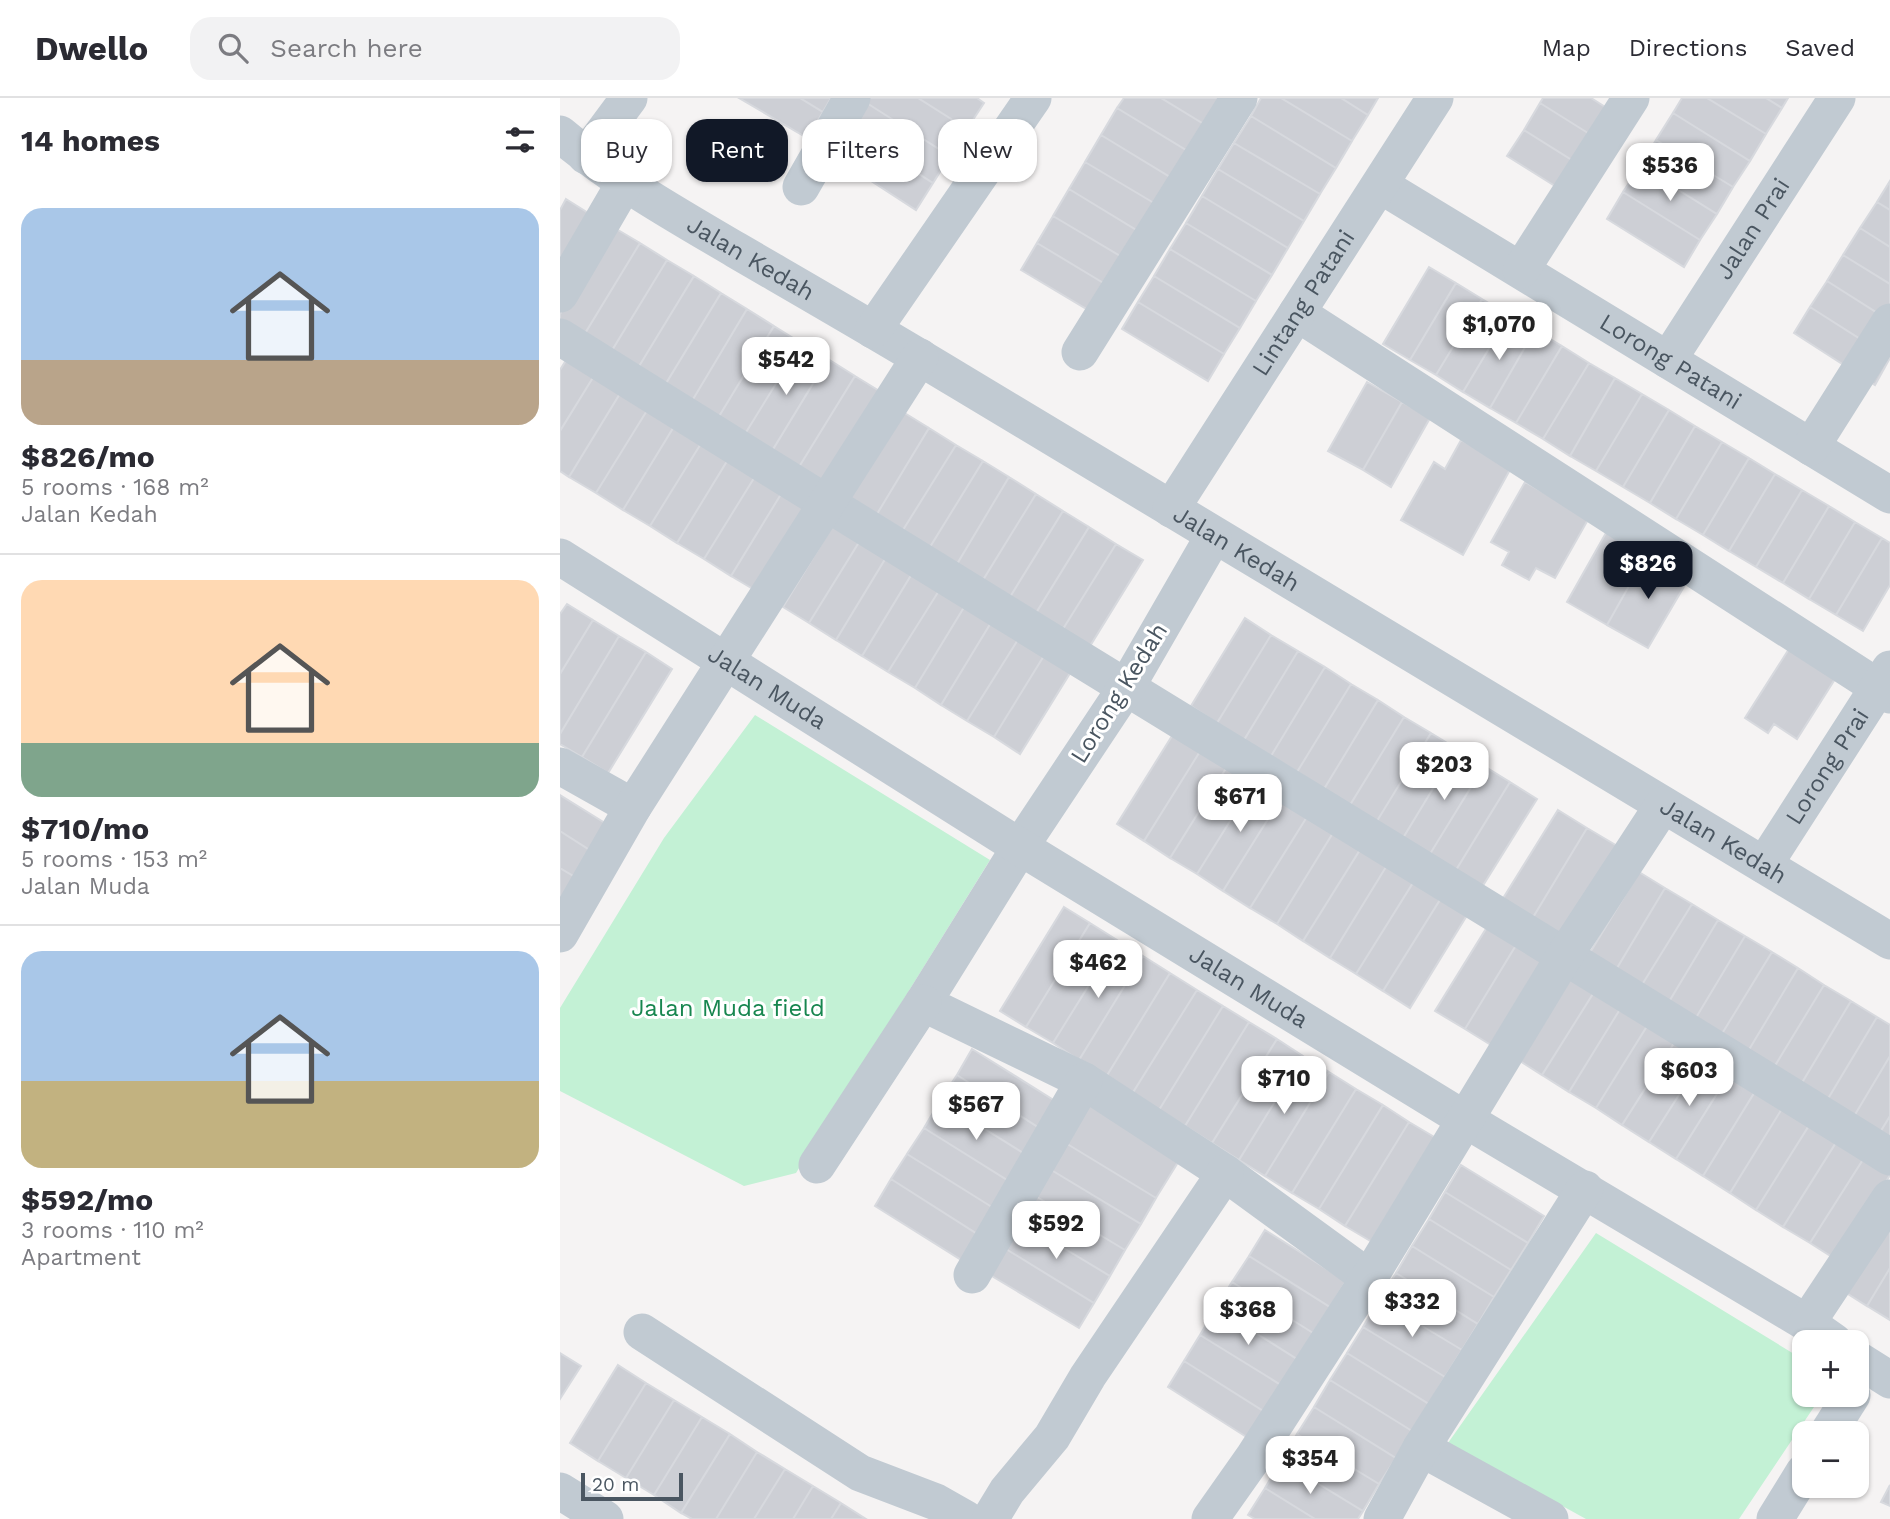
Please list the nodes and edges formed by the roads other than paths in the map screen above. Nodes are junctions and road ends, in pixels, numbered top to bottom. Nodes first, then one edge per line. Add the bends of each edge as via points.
1 (629, 98) edge
2 (852, 98) edge
3 (1033, 98) edge
4 (1239, 98) edge
5 (1631, 98) edge
6 (1837, 98) edge
7 (1428, 101) edge
8 (569, 146) edge
9 (624, 184) junction
10 (1380, 185) junction
11 (801, 187) dead end
12 (1521, 270) junction
13 (560, 294) edge
14 (1297, 313) junction
15 (1890, 322) edge
16 (873, 330) junction
17 (560, 337) edge
18 (1080, 352) dead end
19 (920, 357) junction
20 (1668, 360) junction
21 (1811, 446) junction
22 (1890, 495) edge
23 (827, 504) junction
24 (1171, 509) junction
25 (1213, 537) junction
26 (560, 557) edge
27 (727, 660) junction
28 (1886, 684) edge
29 (1127, 686) junction
30 (560, 766) edge
31 (1663, 805) junction
32 (633, 807) junction
33 (1020, 847) junction
34 (1764, 865) junction
35 (560, 934) edge
36 (1890, 941) edge
37 (1565, 955) junction
38 (923, 1003) junction
39 (1084, 1081) junction
40 (1466, 1120) junction
41 (1890, 1157) edge
42 (817, 1166) dead end
43 (1225, 1173) junction
44 (1585, 1189) junction
45 (1890, 1198) edge
46 (972, 1275) dead end
47 (1369, 1278) junction
48 (1817, 1330) edge
49 (1821, 1330) edge
50 (642, 1332) dead end
51 (1421, 1448) junction
52 (560, 1491) edge
53 (1792, 1491) edge
54 (942, 1513) edge
55 (605, 1519) edge
56 (990, 1519) edge
57 (1210, 1519) edge
58 (1382, 1519) edge
59 (1550, 1519) edge
60 (1775, 1519) edge

1 - 8 street
2 - 11 street
3 - 16 street
4 - 18 street
5 - 12 street
6 - 20 street, Jalan Prai
7 - 10 street, Lintang Patani
8 - 9 street, Jalan Kedah
9 - 13 street
9 - 16 street, Jalan Kedah
10 - 12 street, Lorong Patani
10 - 14 street, Lintang Patani
12 - 20 street, Lorong Patani
14 - 24 street, Lintang Patani
14 - 28 street
15 - 21 street
16 - 19 street, Jalan Kedah
17 - 23 street
19 - 23 street
19 - 24 street, Jalan Kedah
20 - 21 street, Lorong Patani
21 - 22 street, Lorong Patani
23 - 27 street
23 - 29 street
24 - 25 street, Jalan Kedah
25 - 29 street, Lorong Kedah
25 - 31 street, Jalan Kedah
26 - 27 street, Jalan Muda
27 - 32 street
27 - 33 street, Jalan Muda
28 - 34 street, Lorong Prai
29 - 33 street, Lorong Kedah
29 - 37 street
30 - 32 street
31 - 34 street, Jalan Kedah
31 - 37 street
32 - 35 street
33 - 38 street, Lorong Kedah
33 - 40 street, Jalan Muda
34 - 36 street, Jalan Kedah
37 - 40 street
37 - 41 street
38 - 39 street
38 - 42 street, Lorong Kedah
39 - 43 street
39 - 46 street
40 - 44 street, Jalan Muda
40 - 47 street
43 - 47 street
43 - 56 street via 1052,1437
44 - 48 street, Jalan Muda
44 - 51 street
45 - 49 street
47 - 57 street
50 - 54 street via 860,1473
51 - 58 street
51 - 59 street
52 - 55 street
53 - 60 street

